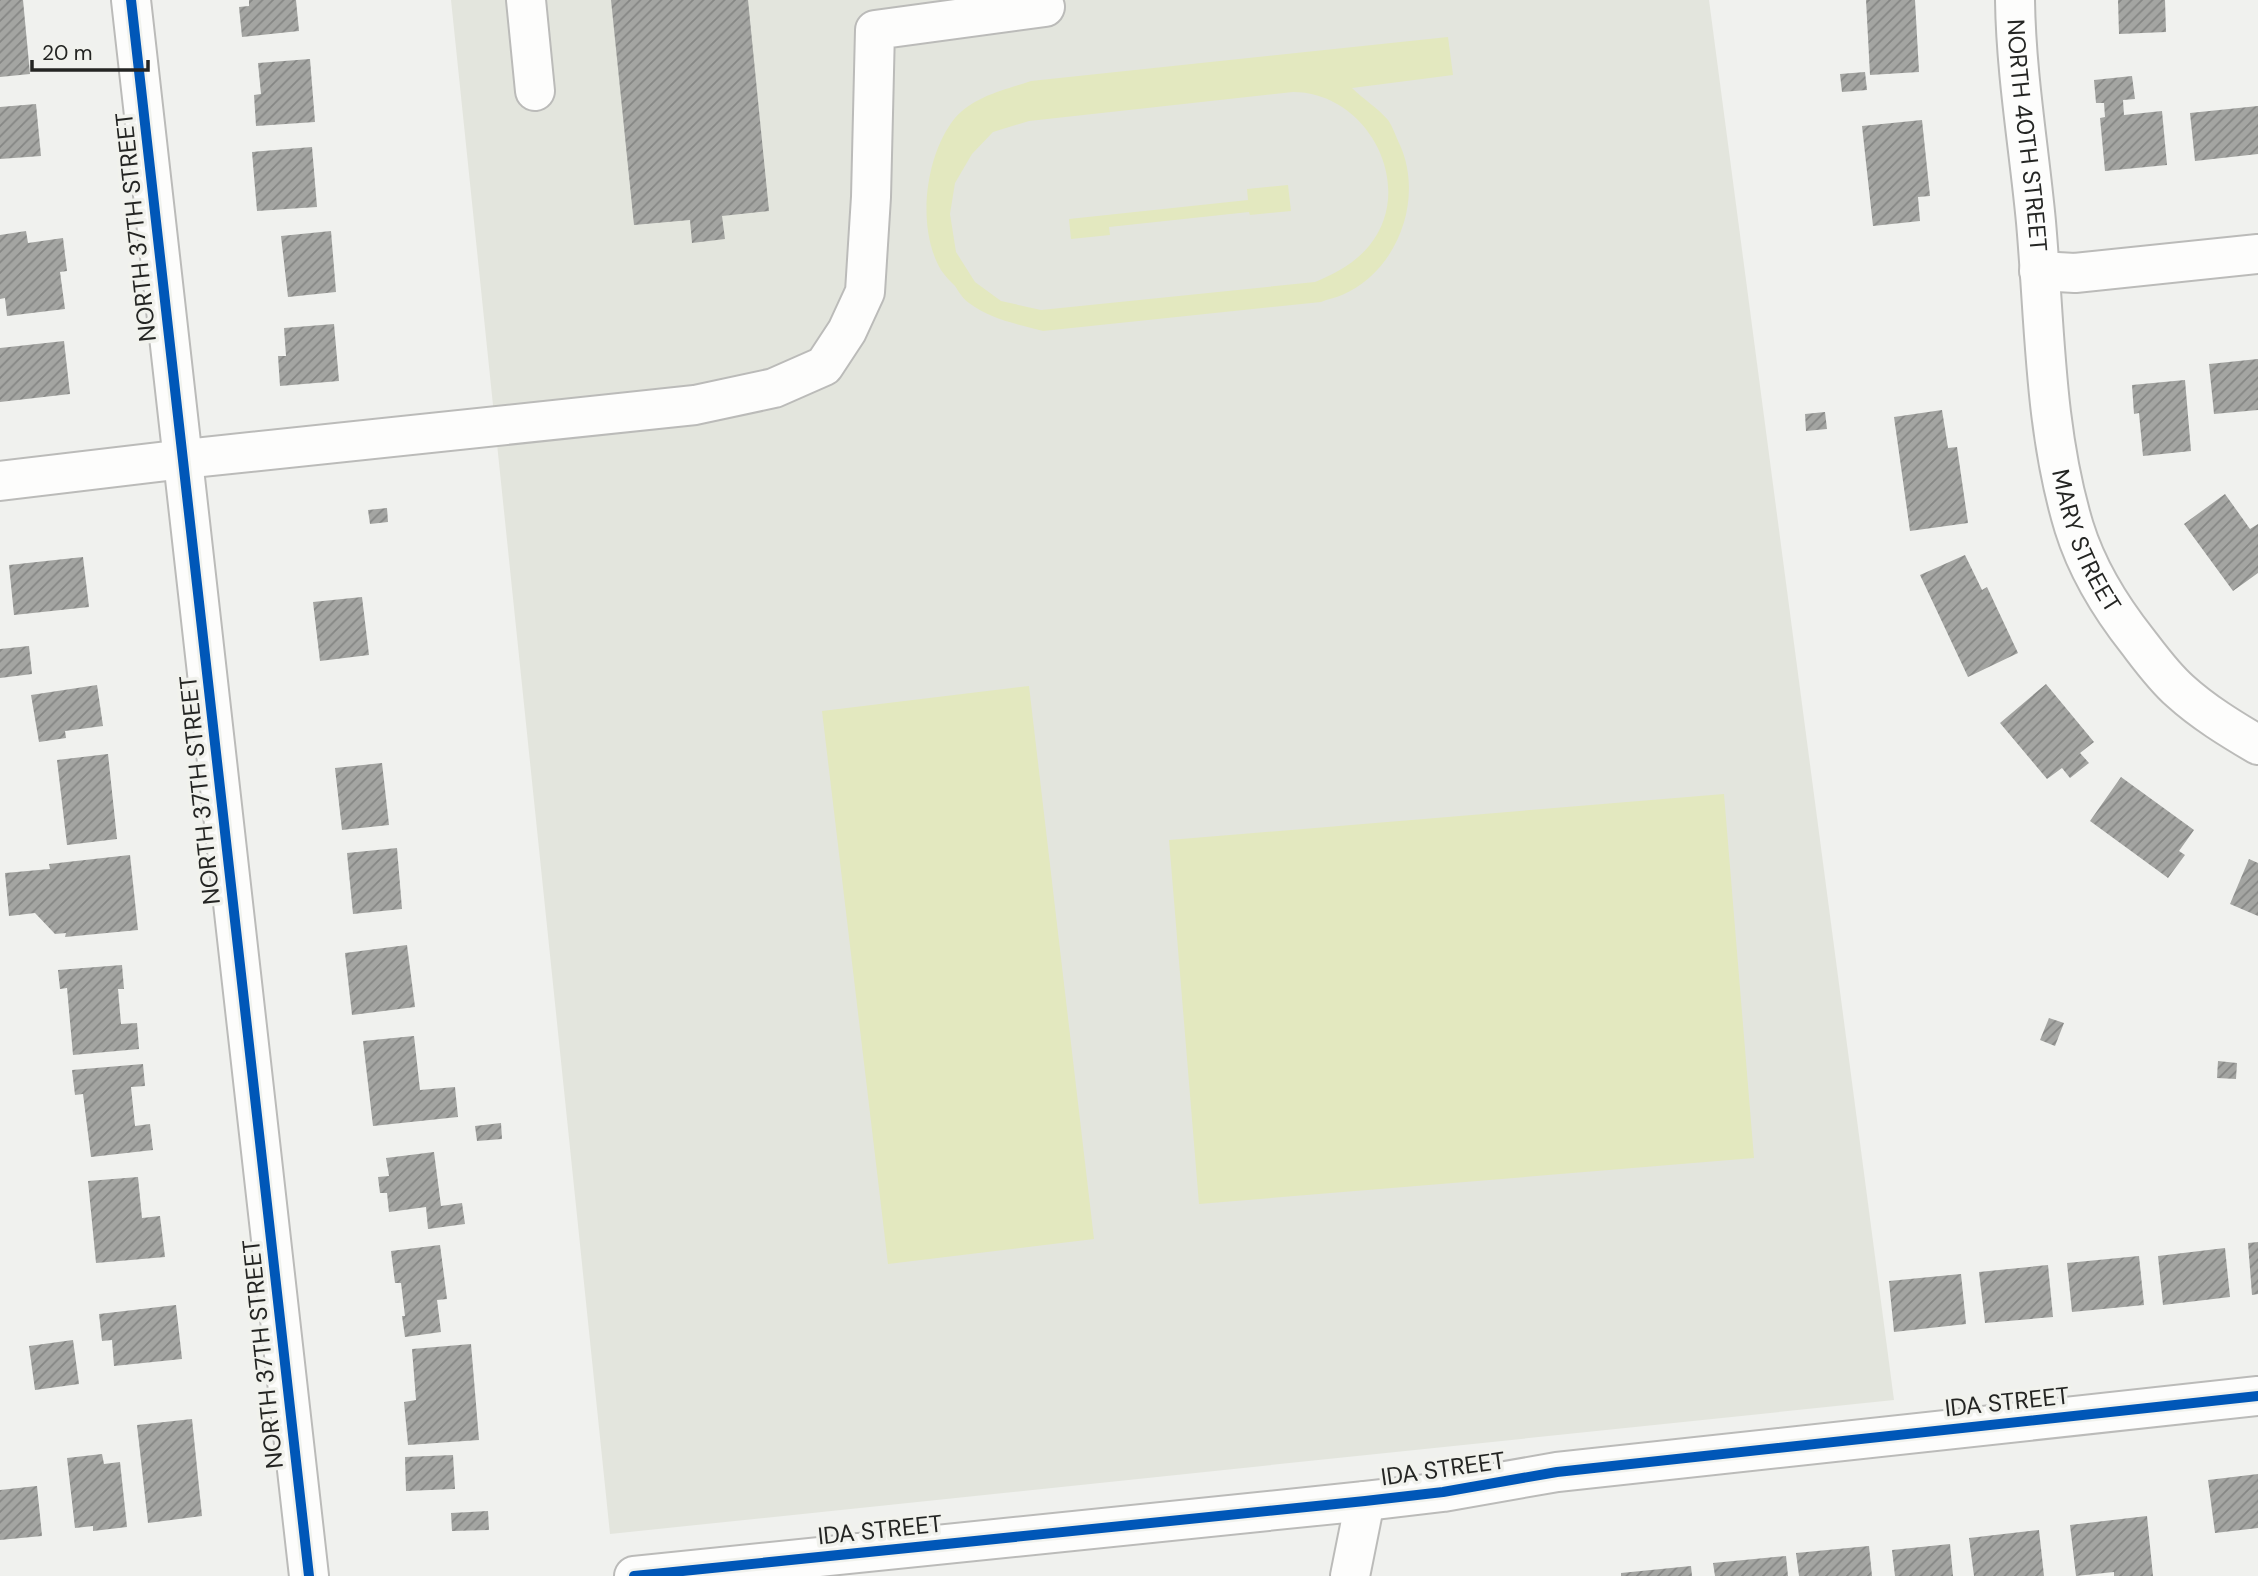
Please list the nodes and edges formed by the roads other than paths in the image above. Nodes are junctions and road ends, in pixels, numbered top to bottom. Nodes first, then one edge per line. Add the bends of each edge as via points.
1 (131, 0) edge
2 (526, 0) edge
3 (2015, 0) edge
4 (1045, 7) dead end
5 (535, 91) dead end
6 (2258, 254) edge
7 (2039, 271) junction
8 (184, 459) junction
9 (0, 481) edge
10 (2258, 745) edge
11 (2258, 1396) edge
12 (1365, 1501) junction
13 (309, 1576) edge
14 (634, 1576) edge
15 (1350, 1576) edge

1 - 8 street, NORTH 37TH STREET
2 - 5 street
3 - 7 street, NORTH 40TH STREET
4 - 8 street via 875,30 865,292 824,366 774,387 695,405
6 - 7 street via 2075,273
7 - 10 street, MARY STREET via 2057,458 2075,529 2094,574 2115,612 2173,684 2221,723
8 - 9 street
8 - 13 street, NORTH 37TH STREET
11 - 12 street, IDA STREET via 1557,1472
12 - 14 street, IDA STREET
12 - 15 street

